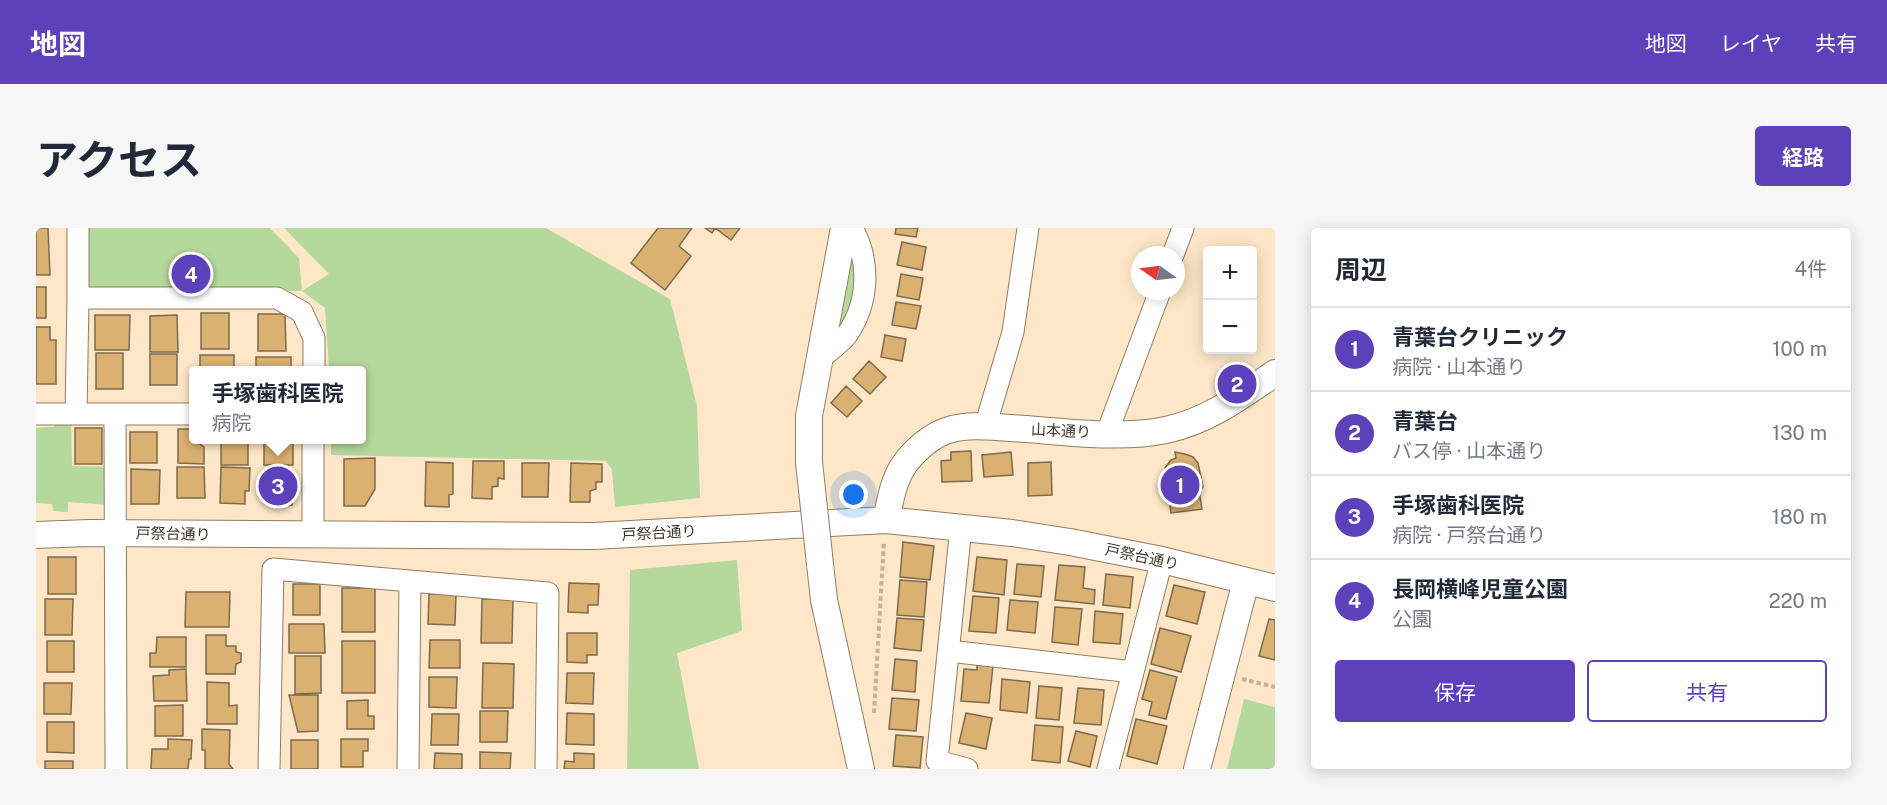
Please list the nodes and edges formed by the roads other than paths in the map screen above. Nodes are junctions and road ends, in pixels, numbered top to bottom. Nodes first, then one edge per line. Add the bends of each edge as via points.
1 (78, 228) edge
2 (844, 228) edge
3 (852, 228) edge
4 (1028, 228) edge
5 (1183, 228) edge
6 (1176, 246) edge
7 (78, 298) junction
8 (1157, 300) edge
9 (821, 358) junction
10 (314, 366) edge
11 (1275, 373) edge
12 (36, 414) edge
13 (76, 414) junction
14 (115, 414) junction
15 (189, 414) edge
16 (986, 427) junction
17 (1107, 434) junction
18 (314, 444) edge
19 (886, 520) junction
20 (961, 527) junction
21 (116, 533) junction
22 (36, 535) edge
23 (313, 535) junction
24 (1162, 560) junction
25 (1246, 580) junction
26 (410, 581) junction
27 (1275, 588) edge
28 (950, 651) junction
29 (1133, 672) junction
30 (116, 769) edge
31 (269, 769) edge
32 (408, 769) edge
33 (546, 769) edge
34 (861, 769) edge
35 (967, 769) edge
36 (1108, 769) edge
37 (1197, 769) edge

1 - 7 street
2 - 9 street
3 - 9 street via 864,261 866,281 861,308 845,337
4 - 16 street via 1013,332
5 - 6 street
7 - 10 street via 277,298 302,312 314,338
7 - 13 street
8 - 17 street
9 - 34 street, bridge via 809,416 809,462 824,600
11 - 17 street, 山本通り via 1220,411 1194,422 1138,434
12 - 13 street
13 - 14 street
14 - 15 street
14 - 21 street
16 - 17 street, 山本通り
16 - 19 street, 山本通り via 951,429 916,451 896,479
18 - 23 street
19 - 20 street, 戸祭台通り
19 - 23 street, 戸祭台通り via 594,536
20 - 24 street, 戸祭台通り
20 - 28 street
21 - 22 street, 戸祭台通り
21 - 23 street, 戸祭台通り
21 - 30 street
24 - 25 street, 戸祭台通り
24 - 29 street
25 - 27 street, 戸祭台通り
25 - 37 street
26 - 31 street via 273,569
26 - 32 street
26 - 33 street via 548,593
28 - 29 street
28 - 35 street via 937,761
29 - 36 street

